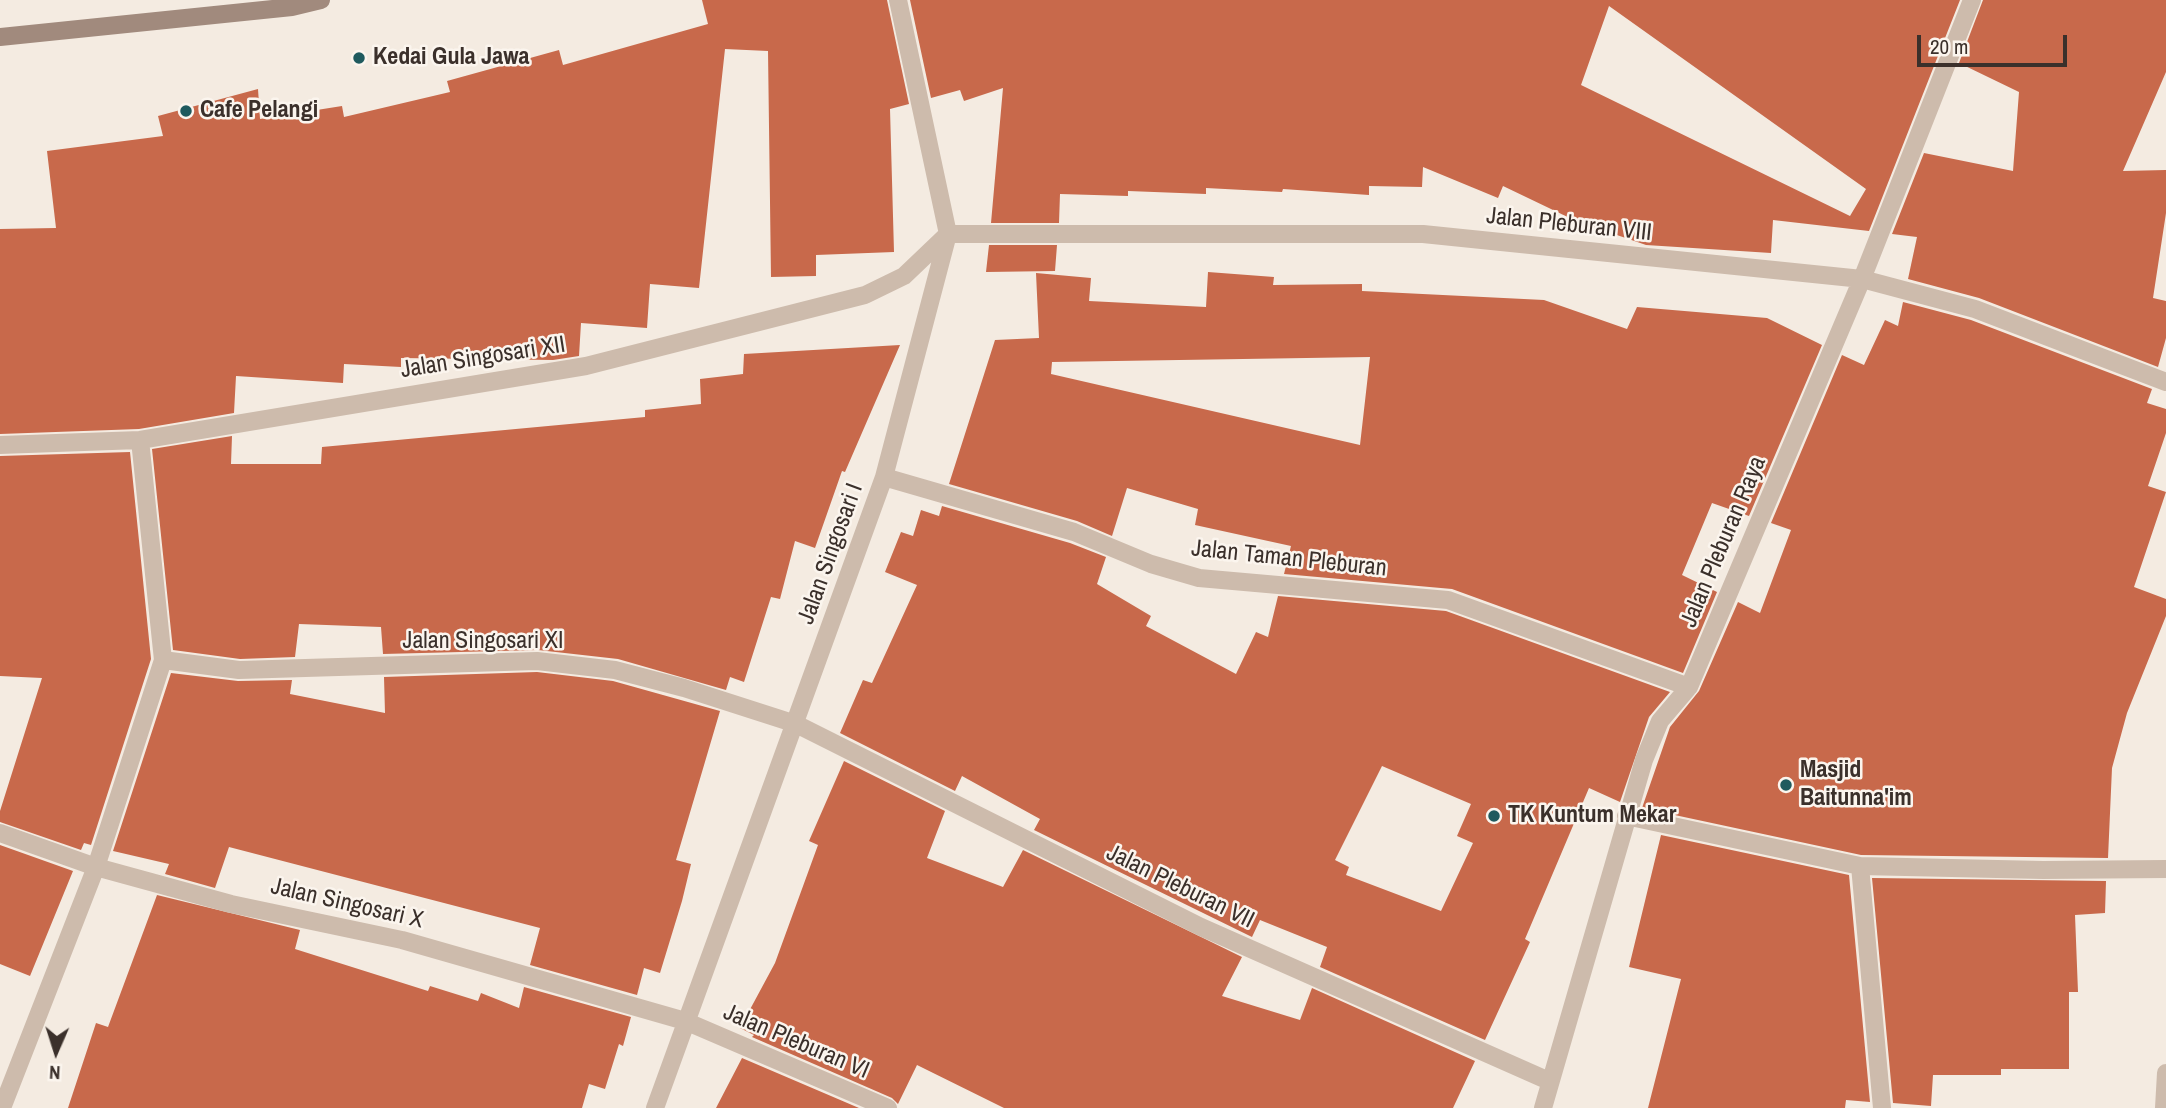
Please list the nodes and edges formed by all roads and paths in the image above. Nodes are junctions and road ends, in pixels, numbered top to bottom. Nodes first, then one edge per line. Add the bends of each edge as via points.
1 (321, 0) edge
2 (898, 0) edge
3 (1972, 0) edge
4 (0, 37) edge
5 (948, 234) junction
6 (1862, 279) junction
7 (2166, 382) edge
8 (140, 440) junction
9 (0, 445) edge
10 (884, 477) junction
11 (163, 660) junction
12 (1689, 687) junction
13 (796, 724) junction
14 (1626, 816) junction
15 (0, 833) edge
16 (1860, 866) junction
17 (96, 867) junction
18 (2166, 869) edge
19 (685, 1021) junction
20 (2166, 1073) edge
21 (1549, 1081) junction
22 (2, 1108) edge
23 (655, 1108) edge
24 (888, 1108) edge
25 (1543, 1108) edge
26 (1882, 1108) edge
27 (2164, 1108) edge

1 - 4 main road via 292,7
2 - 5 street, Jalan Singosari I
3 - 6 street, Jalan Pleburan Raya
5 - 6 street, Jalan Pleburan VIII via 1423,234
5 - 8 street, Jalan Singosari XII via 904,276 865,295 586,366
5 - 10 street, Jalan Singosari I
6 - 7 street, Jalan Pleburan VIII via 1975,309
6 - 12 street, Jalan Pleburan Raya
8 - 9 street, Jalan Singosari XII
8 - 11 street
10 - 12 street, Jalan Taman Pleburan via 1074,533 1199,578 1448,600
10 - 13 street, Jalan Singosari I
11 - 13 street, Jalan Singosari XI via 239,670 537,661 615,670
11 - 17 street
12 - 14 street, Jalan Pleburan Raya via 1660,721
13 - 19 street, Jalan Singosari I
13 - 21 street, Jalan Pleburan VII via 1202,927
14 - 16 street
14 - 21 street, Jalan Pleburan Raya
15 - 17 street, Jalan Singosari X
16 - 18 street
16 - 26 street
17 - 19 street, Jalan Singosari X via 231,904 401,940
17 - 22 street
19 - 23 street, Jalan Singosari I
19 - 24 street, Jalan Pleburan VI
20 - 27 street
21 - 25 street, Jalan Pleburan Raya

